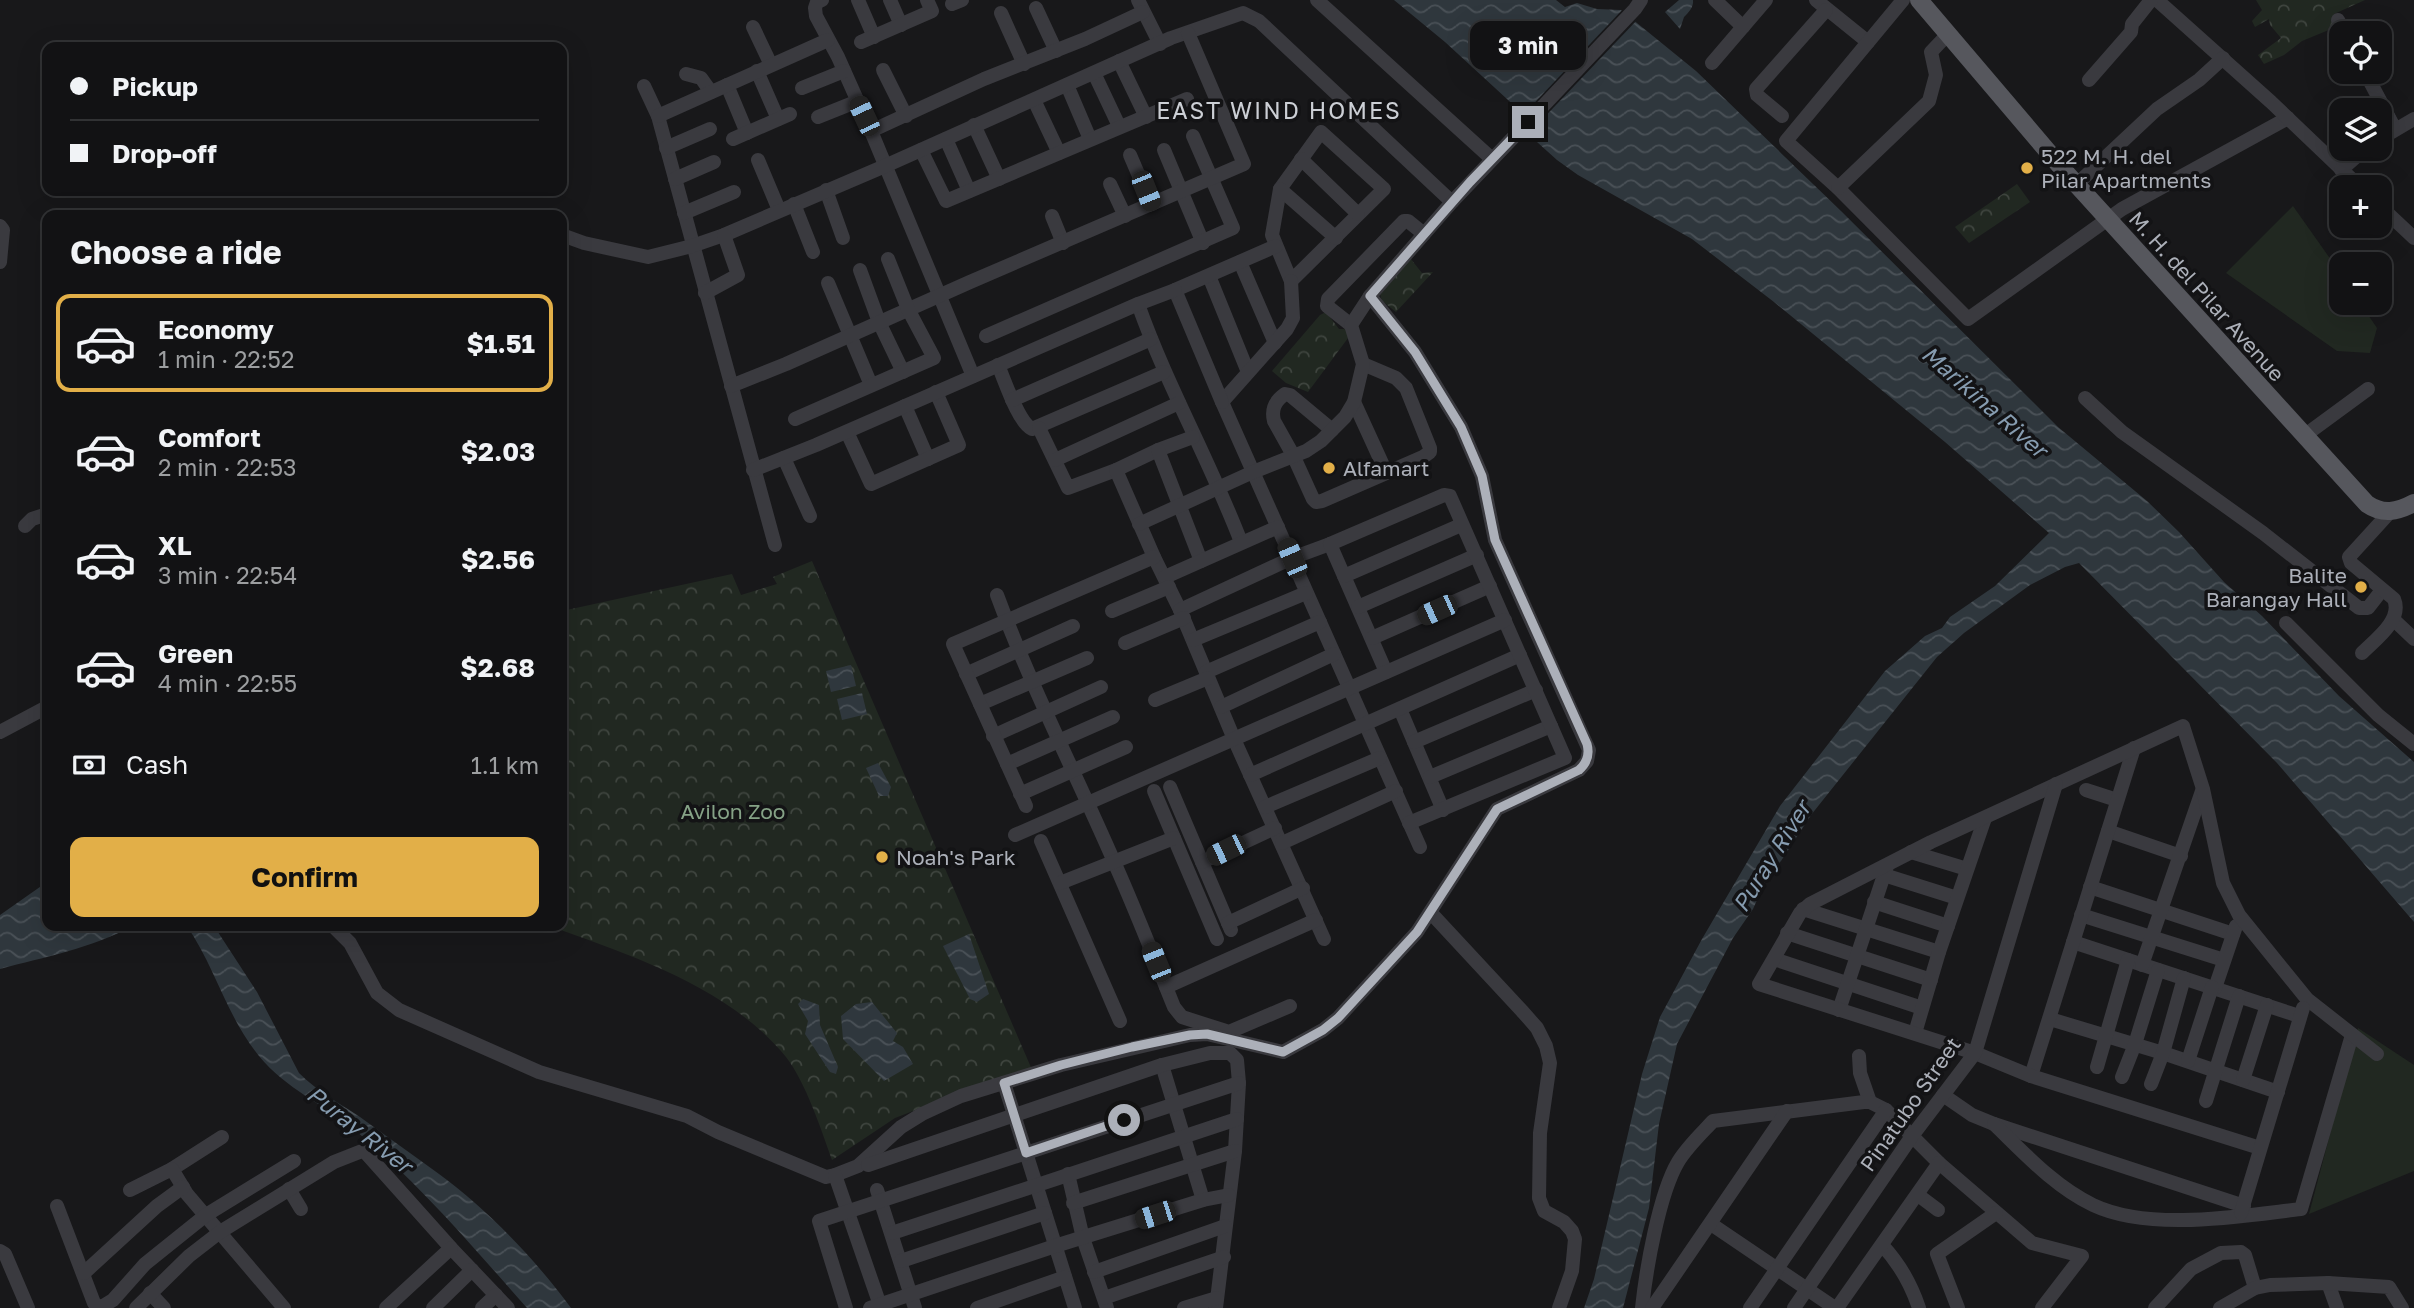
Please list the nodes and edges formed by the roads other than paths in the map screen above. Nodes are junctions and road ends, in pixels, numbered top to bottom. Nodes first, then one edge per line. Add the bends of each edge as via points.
1 (822, 0) edge
2 (858, 0) edge
3 (890, 0) edge
4 (927, 0) edge
5 (1317, 0) edge
6 (1715, 0) edge
7 (1766, 0) edge
8 (1903, 0) edge
9 (1919, 0) edge
10 (2151, 0) edge
11 (2157, 0) edge
12 (1638, 5) edge
13 (1821, 5) edge
14 (1141, 6) edge
15 (1036, 8) dead end
16 (1001, 13) dead end
17 (901, 25) junction
18 (753, 27) dead end
19 (1743, 27) junction
20 (1188, 33) junction
21 (1949, 33) junction
22 (828, 40) junction
23 (1868, 42) junction
24 (1160, 44) junction
25 (1056, 51) junction
26 (2223, 58) junction
27 (1119, 61) junction
28 (1712, 63) dead end
29 (1024, 64) junction
30 (764, 68) junction
31 (883, 70) dead end
32 (844, 71) junction
33 (1094, 73) junction
34 (686, 74) dead end
35 (2089, 80) dead end
36 (2371, 84) edge
37 (727, 85) junction
38 (1067, 85) junction
39 (644, 86) dead end
40 (802, 88) dead end
41 (710, 92) junction
42 (1186, 99) dead end
43 (1034, 100) junction
44 (858, 102) junction
45 (657, 116) junction
46 (906, 116) junction
47 (1782, 116) dead end
48 (818, 117) dead end
49 (1146, 117) junction
50 (2288, 118) junction
51 (2414, 119) edge
52 (974, 125) junction
53 (1119, 126) junction
54 (710, 129) dead end
55 (2395, 129) junction
56 (871, 131) junction
57 (2392, 131) edge
58 (1193, 136) dead end
59 (946, 138) junction
60 (1090, 139) junction
61 (666, 148) junction
62 (921, 150) junction
63 (1164, 150) dead end
64 (1059, 153) junction
65 (1130, 155) dead end
66 (1301, 159) junction
67 (1492, 159) junction
68 (758, 160) dead end
69 (2351, 161) edge
70 (713, 162) dead end
71 (885, 166) junction
72 (2341, 170) junction
73 (2347, 175) edge
74 (1211, 178) junction
75 (675, 179) junction
76 (999, 179) junction
77 (1110, 184) dead end
78 (2077, 184) junction
79 (1838, 188) junction
80 (1280, 189) junction
81 (826, 190) junction
82 (969, 191) junction
83 (1181, 191) junction
84 (734, 192) dead end
85 (1452, 202) junction
86 (794, 204) junction
87 (1151, 204) junction
88 (779, 210) junction
89 (684, 213) junction
90 (1358, 214) junction
91 (1052, 216) dead end
92 (1125, 216) junction
93 (2392, 217) edge
94 (2106, 218) junction
95 (0, 226) edge
96 (1423, 234) junction
97 (724, 235) junction
98 (567, 237) edge
99 (843, 238) dead end
100 (1336, 238) junction
101 (2414, 238) edge
102 (1063, 243) junction
103 (1203, 243) junction
104 (692, 246) junction
105 (1276, 246) junction
106 (813, 252) dead end
107 (888, 258) dead end
108 (0, 260) edge
109 (1240, 262) junction
110 (860, 270) dead end
111 (1209, 276) junction
112 (1291, 281) junction
113 (828, 283) dead end
114 (1175, 290) junction
115 (705, 293) junction
116 (940, 295) junction
117 (1370, 296) junction
118 (1138, 303) junction
119 (908, 309) junction
120 (879, 322) junction
121 (1351, 325) junction
122 (850, 335) junction
123 (986, 336) dead end
124 (1151, 339) junction
125 (1275, 343) junction
126 (1363, 364) junction
127 (998, 365) junction
128 (902, 372) junction
129 (1164, 372) junction
130 (1248, 372) junction
131 (974, 376) junction
132 (871, 385) junction
133 (731, 386) junction
134 (2368, 389) dead end
135 (936, 392) junction
136 (2085, 398) dead end
137 (1012, 400) junction
138 (1222, 402) junction
139 (1354, 402) junction
140 (1179, 403) junction
141 (905, 406) junction
142 (795, 419) dead end
143 (1039, 428) junction
144 (1332, 430) junction
145 (847, 432) junction
146 (2304, 436) junction
147 (1194, 437) junction
148 (1158, 450) junction
149 (1293, 455) junction
150 (784, 458) junction
151 (928, 458) junction
152 (1055, 460) junction
153 (753, 470) junction
154 (1116, 470) junction
155 (1253, 471) junction
156 (1386, 472) junction
157 (1220, 487) junction
158 (2414, 503) edge
159 (1180, 506) junction
160 (2390, 512) junction
161 (42, 516) edge
162 (810, 516) dead end
163 (1139, 524) junction
164 (1461, 525) junction
165 (25, 526) dead end
166 (1278, 527) junction
167 (1241, 542) junction
168 (1330, 544) junction
169 (775, 545) dead end
170 (1476, 555) junction
171 (1154, 557) junction
172 (1292, 558) junction
173 (1201, 561) junction
174 (1344, 576) junction
175 (1167, 582) junction
176 (1490, 586) junction
177 (2382, 590) junction
178 (1306, 593) junction
179 (997, 595) dead end
180 (1358, 607) junction
181 (1112, 611) dead end
182 (1182, 614) junction
183 (1006, 620) junction
184 (1505, 620) junction
185 (2394, 620) junction
186 (1320, 622) junction
187 (2286, 623) dead end
188 (1073, 626) dead end
189 (1372, 638) junction
190 (2414, 639) edge
191 (1193, 640) junction
192 (1125, 643) dead end
193 (1020, 650) junction
194 (2362, 653) dead end
195 (1334, 654) junction
196 (1520, 655) junction
197 (1087, 658) dead end
198 (1387, 672) junction
199 (966, 674) junction
200 (1207, 675) junction
201 (1034, 681) junction
202 (1101, 687) dead end
203 (1350, 688) junction
204 (1536, 690) junction
205 (1155, 700) dead end
206 (980, 704) junction
207 (1221, 707) junction
208 (1400, 709) junction
209 (42, 710) edge
210 (1046, 713) junction
211 (1113, 717) dead end
212 (1365, 722) junction
213 (1551, 726) junction
214 (0, 732) edge
215 (993, 736) junction
216 (1234, 739) junction
217 (1415, 742) junction
218 (1058, 743) junction
219 (2414, 744) edge
220 (1126, 747) dead end
221 (2134, 748) junction
222 (1380, 758) junction
223 (1007, 764) junction
224 (1073, 770) junction
225 (1250, 775) junction
226 (1430, 777) junction
227 (2056, 784) junction
228 (1170, 787) dead end
229 (2203, 789) junction
230 (2086, 790) dead end
231 (1154, 791) dead end
232 (1396, 792) junction
233 (2118, 800) junction
234 (1086, 803) junction
235 (1265, 807) junction
236 (1443, 810) junction
237 (1984, 818) junction
238 (1409, 823) junction
239 (1275, 828) junction
240 (2108, 831) junction
241 (1015, 835) dead end
242 (1174, 838) junction
243 (1041, 841) dead end
244 (1282, 843) junction
245 (1420, 848) dead end
246 (1911, 852) junction
247 (2181, 856) junction
248 (1202, 862) junction
249 (1115, 863) junction
250 (1967, 869) junction
251 (1885, 870) junction
252 (1060, 883) junction
253 (2090, 887) junction
254 (1303, 888) junction
255 (1958, 898) junction
256 (1874, 902) junction
257 (1804, 909) junction
258 (2162, 910) junction
259 (1431, 913) junction
260 (2081, 915) junction
261 (2239, 915) junction
262 (1316, 920) junction
263 (1948, 926) junction
264 (1865, 929) junction
265 (338, 931) edge
266 (1787, 933) junction
267 (2233, 934) junction
268 (2152, 937) junction
269 (1217, 939) dead end
270 (1324, 939) dead end
271 (2073, 942) junction
272 (1939, 952) junction
273 (1856, 956) junction
274 (1774, 959) junction
275 (2224, 960) junction
276 (2135, 962) junction
277 (2158, 970) junction
278 (2184, 978) junction
279 (1931, 980) junction
280 (1847, 984) junction
281 (1166, 987) junction
282 (2214, 988) junction
283 (2239, 996) junction
284 (2307, 999) junction
285 (2267, 1005) junction
286 (1290, 1006) dead end
287 (1922, 1008) junction
288 (1839, 1010) junction
289 (2299, 1016) junction
290 (2050, 1019) junction
291 (1120, 1021) dead end
292 (1915, 1033) junction
293 (2352, 1035) junction
294 (2106, 1036) junction
295 (2135, 1044) junction
296 (1975, 1053) junction
297 (2163, 1053) junction
298 (2378, 1054) dead end
299 (1859, 1056) dead end
300 (2188, 1061) junction
301 (1162, 1065) junction
302 (2097, 1067) dead end
303 (2215, 1071) junction
304 (2031, 1076) junction
305 (2122, 1077) dead end
306 (2243, 1080) junction
307 (1004, 1083) junction
308 (1239, 1083) junction
309 (2151, 1084) dead end
310 (2278, 1092) junction
311 (1943, 1095) junction
312 (2206, 1101) dead end
313 (1870, 1102) junction
314 (1174, 1104) junction
315 (1886, 1110) junction
316 (1787, 1111) junction
317 (1015, 1114) junction
318 (1237, 1119) junction
319 (1994, 1124) junction
320 (1184, 1136) junction
321 (1912, 1136) junction
322 (222, 1138) dead end
323 (2260, 1148) junction
324 (1235, 1151) junction
325 (1026, 1153) junction
326 (294, 1161) dead end
327 (1939, 1163) junction
328 (868, 1165) dead end
329 (1192, 1165) junction
330 (173, 1169) junction
331 (1068, 1174) junction
332 (835, 1175) junction
333 (1037, 1185) junction
334 (183, 1187) junction
335 (289, 1189) junction
336 (130, 1190) dead end
337 (879, 1195) junction
338 (1229, 1195) junction
339 (1918, 1195) junction
340 (1203, 1200) junction
341 (1073, 1203) junction
342 (57, 1206) dead end
343 (301, 1209) dead end
344 (1938, 1210) dead end
345 (2242, 1210) junction
346 (849, 1211) junction
347 (1045, 1213) junction
348 (1996, 1213) junction
349 (206, 1215) junction
350 (1711, 1224) junction
351 (1225, 1226) junction
352 (220, 1233) junction
353 (892, 1233) junction
354 (1083, 1238) junction
355 (1882, 1245) junction
356 (1055, 1246) junction
357 (451, 1248) junction
358 (0, 1251) edge
359 (1224, 1257) junction
360 (901, 1261) junction
361 (1777, 1269) junction
362 (472, 1270) junction
363 (1094, 1272) junction
364 (84, 1273) junction
365 (1065, 1277) junction
366 (2328, 1283) junction
367 (2255, 1288) junction
368 (1807, 1289) junction
369 (150, 1293) junction
370 (911, 1293) junction
371 (496, 1295) junction
372 (1105, 1303) edge
373 (1217, 1303) edge
374 (2238, 1303) edge
375 (877, 1307) edge
376 (1073, 1307) edge
377 (28, 1308) edge
378 (136, 1308) edge
379 (164, 1308) edge
380 (284, 1308) edge
381 (386, 1308) edge
382 (433, 1308) edge
383 (482, 1308) edge
384 (508, 1308) edge
385 (846, 1308) edge
386 (915, 1308) edge
387 (977, 1308) edge
388 (1184, 1308) edge
389 (1559, 1308) edge
390 (1642, 1308) edge
391 (1652, 1308) edge
392 (1750, 1308) edge
393 (1794, 1308) edge
394 (1836, 1308) edge
395 (1919, 1308) edge
396 (1958, 1308) edge
397 (2042, 1308) edge
398 (2155, 1308) edge
399 (2220, 1308) edge
400 (2337, 1308) edge
401 (2402, 1308) edge

1 - 22 street via 817,2 816,16
2 - 17 street via 868,39
3 - 17 street
4 - 17 street via 932,11
5 - 67 street
6 - 19 street
7 - 19 street
8 - 23 street
9 - 21 main road, M. H. del Pilar Avenue
10 - 35 street via 2132,23 2131,33
11 - 26 street
12 - 67 street
13 - 23 street
13 - 47 street via 1756,89
14 - 24 street
14 - 25 street
15 - 25 street
16 - 29 street
18 - 30 street
19 - 28 street
20 - 24 street
20 - 74 street via 1244,164
20 - 85 street via 1243,13 1259,21
21 - 78 main road, M. H. del Pilar Avenue
21 - 79 street via 1931,52 1936,75 1929,101
22 - 30 street
22 - 32 street
23 - 79 street via 1786,141
24 - 27 street
25 - 29 street
26 - 50 street
26 - 78 street via 2157,109
27 - 33 street
27 - 49 street
29 - 46 street
30 - 37 street
30 - 37 street via 784,117 740,136
31 - 46 street
32 - 40 street
32 - 44 street
33 - 38 street
33 - 53 street
34 - 41 street via 701,78
36 - 55 street
37 - 41 street
38 - 43 street
38 - 60 street
39 - 45 street
41 - 45 street
42 - 49 street
43 - 52 street
43 - 64 street
44 - 48 street
44 - 56 street
45 - 61 street
46 - 56 street
49 - 53 street
50 - 72 street
50 - 94 street
51 - 55 street
52 - 59 street
52 - 76 street
53 - 60 street
54 - 61 street
55 - 57 street
56 - 71 street
58 - 74 street
59 - 62 street
59 - 82 street
60 - 64 street
61 - 75 street
62 - 71 street
62 - 82 street via 946,201
63 - 83 street
64 - 76 street
65 - 87 street
66 - 80 street
66 - 90 street
66 - 90 street via 1321,132 1384,189
67 - 85 street
68 - 88 street
69 - 72 street
70 - 75 street
71 - 81 street
71 - 116 street
72 - 73 street
74 - 83 street
74 - 103 street via 1233,228
75 - 89 street
76 - 82 street
77 - 92 street
78 - 94 main road, M. H. del Pilar Avenue
79 - 94 street via 1968,319
80 - 100 street
80 - 105 street via 1272,235
81 - 86 street
81 - 99 street
83 - 87 street
83 - 103 street
84 - 89 street
85 - 96 street
86 - 88 street
86 - 106 street
87 - 92 street
88 - 97 street
89 - 104 street
90 - 100 street
91 - 102 street
92 - 102 street
93 - 101 street
94 - 146 main road, M. H. del Pilar Avenue
95 - 108 street
96 - 117 street
96 - 121 street via 1404,221 1328,299 1327,306
97 - 104 street
97 - 115 street via 738,275
98 - 104 street via 648,257
100 - 112 street
102 - 116 street
103 - 123 street
104 - 115 street
105 - 109 street
105 - 112 street
107 - 119 street
109 - 111 street
109 - 125 street
110 - 120 street
111 - 114 street
111 - 130 street
112 - 125 street via 1293,318
113 - 122 street
114 - 118 street
114 - 138 street
115 - 133 street
116 - 119 street
116 - 131 street
117 - 121 street
117 - 259 street via 1415,352 1461,427 1482,476 1495,540 1589,750 1579,770 1497,809
118 - 124 street
118 - 127 street
119 - 120 street
119 - 128 street via 934,358
120 - 122 street
120 - 128 street
121 - 126 street
122 - 132 street
122 - 133 street
124 - 129 street
124 - 137 street
125 - 130 street
126 - 139 street
126 - 156 street via 1406,388 1430,448 1427,455
127 - 131 street
127 - 137 street
128 - 132 street
129 - 140 street
129 - 143 street
130 - 138 street
131 - 135 street
132 - 142 street
133 - 153 street
134 - 146 street
135 - 141 street
135 - 151 street via 959,444
136 - 177 street via 2143,448 2359,608 2368,608
137 - 143 street via 1027,427
138 - 155 street
139 - 144 street
139 - 156 street
140 - 147 street
140 - 152 street
141 - 145 street
141 - 151 street
143 - 152 street
144 - 149 street
144 - 149 street via 1296,398 1285,394 1272,415
145 - 150 street
145 - 151 street via 870,484
146 - 160 main road, M. H. del Pilar Avenue via 2367,504
147 - 148 street
147 - 157 street
148 - 154 street
148 - 159 street
149 - 155 street
149 - 156 street via 1316,502
150 - 153 street
150 - 162 street
152 - 154 street via 1070,489
153 - 169 street
154 - 163 street
155 - 157 street
155 - 166 street
157 - 159 street
157 - 167 street
158 - 160 main road
159 - 163 street
159 - 173 street
160 - 177 street via 2349,557
161 - 165 street
163 - 171 street
164 - 168 street via 1447,494
164 - 170 street
164 - 174 street
166 - 167 street
166 - 172 street
167 - 173 street
168 - 172 street
168 - 174 street
170 - 176 street
170 - 180 street
171 - 175 street
171 - 183 street
172 - 178 street
172 - 182 street
173 - 175 street
174 - 180 street
175 - 181 street
175 - 182 street
176 - 184 street
176 - 189 street
177 - 185 street via 2398,606
178 - 186 street
178 - 191 street
179 - 183 street
180 - 189 street
182 - 191 street
182 - 192 street
183 - 193 street
183 - 199 street via 953,643
184 - 196 street
184 - 198 street
185 - 190 street
185 - 194 street
186 - 195 street
186 - 200 street
187 - 219 street via 2378,715
188 - 193 street
189 - 198 street
191 - 200 street
193 - 199 street
193 - 201 street
195 - 203 street
195 - 207 street
196 - 204 street
196 - 208 street
197 - 201 street
198 - 203 street
199 - 206 street
200 - 205 street
200 - 207 street
201 - 206 street
201 - 210 street
202 - 210 street
203 - 212 street
203 - 216 street
204 - 213 street
204 - 217 street
206 - 215 street
207 - 216 street
208 - 212 street
208 - 217 street
209 - 214 street
210 - 215 street
210 - 218 street
211 - 218 street
212 - 222 street
212 - 225 street
213 - 226 street
213 - 236 street via 1565,758
215 - 223 street
216 - 225 street
216 - 234 street
217 - 226 street
218 - 223 street
218 - 224 street
220 - 224 street
221 - 227 street
221 - 229 street via 2183,726
221 - 233 street
222 - 232 street
222 - 235 street
223 - 224 street via 1023,800
224 - 234 street
225 - 235 street
226 - 236 street
227 - 237 street
227 - 296 street, Pinatubo Street
228 - 248 street
229 - 247 street
229 - 261 street via 2223,883
230 - 233 street
231 - 242 street
232 - 238 street
232 - 244 street
233 - 240 street
234 - 241 street
234 - 249 street
235 - 239 street
236 - 238 street
237 - 246 street
237 - 250 street
238 - 245 street
239 - 244 street
239 - 248 street
240 - 247 street
240 - 253 street
242 - 249 street
242 - 269 street
243 - 252 street
244 - 254 street
246 - 250 street
246 - 251 street
247 - 258 street
248 - 254 street via 1229,926
249 - 252 street
249 - 281 street
250 - 255 street
251 - 255 street
251 - 256 street
251 - 257 street
252 - 291 street
253 - 258 street
253 - 260 street
254 - 262 street
255 - 263 street
256 - 263 street
256 - 264 street
257 - 264 street
257 - 266 street
258 - 267 street
258 - 268 street
259 - 307 street via 1338,1018 1283,1052 1207,1034 1190,1035
259 - 389 street via 1522,1011 1546,1046 1550,1063 1540,1133 1539,1198 1544,1211 1564,1222 1575,1239 1572,1271
260 - 268 street
260 - 271 street
261 - 267 street
261 - 284 street
262 - 270 street
262 - 281 street
263 - 272 street
264 - 272 street
264 - 273 street
265 - 332 street via 350,943 377,993 399,1010 539,1072 687,1116 820,1176
266 - 273 street
266 - 274 street
267 - 275 street
268 - 275 street
268 - 276 street
271 - 276 street
271 - 290 street
272 - 279 street
273 - 279 street
273 - 280 street
274 - 280 street
274 - 288 street via 1759,984
275 - 282 street
276 - 277 street
276 - 294 street
277 - 278 street
277 - 295 street
278 - 282 street
278 - 297 street
279 - 287 street
280 - 287 street
280 - 288 street
281 - 286 street via 1182,1017 1226,1031
282 - 283 street
282 - 300 street
283 - 285 street
283 - 303 street
284 - 289 street
284 - 293 street
285 - 289 street
285 - 306 street
287 - 292 street
288 - 292 street
289 - 310 street
290 - 294 street
290 - 304 street
292 - 296 street
293 - 298 street
293 - 345 street via 2301,1209
294 - 295 street
294 - 302 street
295 - 297 street
295 - 305 street
296 - 304 street
296 - 311 street, Pinatubo Street
297 - 300 street
297 - 309 street
299 - 313 street
300 - 303 street
301 - 308 street via 1230,1053 1237,1060
301 - 314 street
301 - 317 street
303 - 306 street
303 - 312 street
304 - 323 street
306 - 310 street
307 - 317 street
307 - 332 street via 922,1114 866,1160
308 - 314 street
308 - 318 street
310 - 323 street
311 - 319 street
311 - 321 street, Pinatubo Street
313 - 315 street
313 - 316 street
314 - 320 street
314 - 325 street
315 - 321 street
315 - 361 street
316 - 350 street
316 - 390 street via 1713,1121 1679,1160 1668,1182
317 - 325 street
317 - 328 street
318 - 320 street
318 - 324 street
319 - 345 street
319 - 345 street via 2048,1175 2095,1206 2115,1213 2175,1221
320 - 329 street
320 - 331 street
321 - 327 street
321 - 368 street, Pinatubo Street
322 - 330 street
323 - 345 street
324 - 329 street
324 - 338 street
325 - 333 street
325 - 337 street
326 - 349 street
327 - 339 street
327 - 348 street
329 - 340 street
329 - 341 street
330 - 334 street
330 - 336 street
331 - 333 street
331 - 341 street
332 - 346 street
333 - 347 street
333 - 353 street
334 - 349 street
334 - 364 street
335 - 343 street
335 - 352 street
335 - 357 street via 362,1151
337 - 346 street
337 - 353 street
338 - 340 street
338 - 351 street
339 - 344 street
339 - 355 street
340 - 354 street
341 - 354 street
342 - 364 street
346 - 375 street
346 - 385 street via 819,1221
347 - 356 street
347 - 360 street
348 - 396 street via 1937,1254
348 - 397 street via 2036,1245 2082,1256
349 - 352 street
349 - 364 street via 100,1308
350 - 361 street
350 - 391 street
351 - 359 street
351 - 363 street
352 - 369 street
352 - 380 street
353 - 360 street
354 - 356 street
354 - 363 street
355 - 394 street
355 - 395 street via 1898,1262
356 - 365 street
356 - 370 street
357 - 362 street
357 - 381 street
358 - 377 street
359 - 372 street
359 - 373 street
360 - 370 street
361 - 368 street
361 - 392 street
362 - 371 street
362 - 382 street
363 - 372 street
365 - 376 street
365 - 387 street
366 - 367 street
366 - 400 street
366 - 401 street via 2389,1287
367 - 374 street
367 - 398 street via 2245,1255 2221,1254 2191,1269
368 - 393 street, Pinatubo Street
368 - 394 street
369 - 378 street
369 - 379 street
370 - 375 street
370 - 386 street
371 - 383 street
371 - 384 street
373 - 388 street
374 - 399 street

